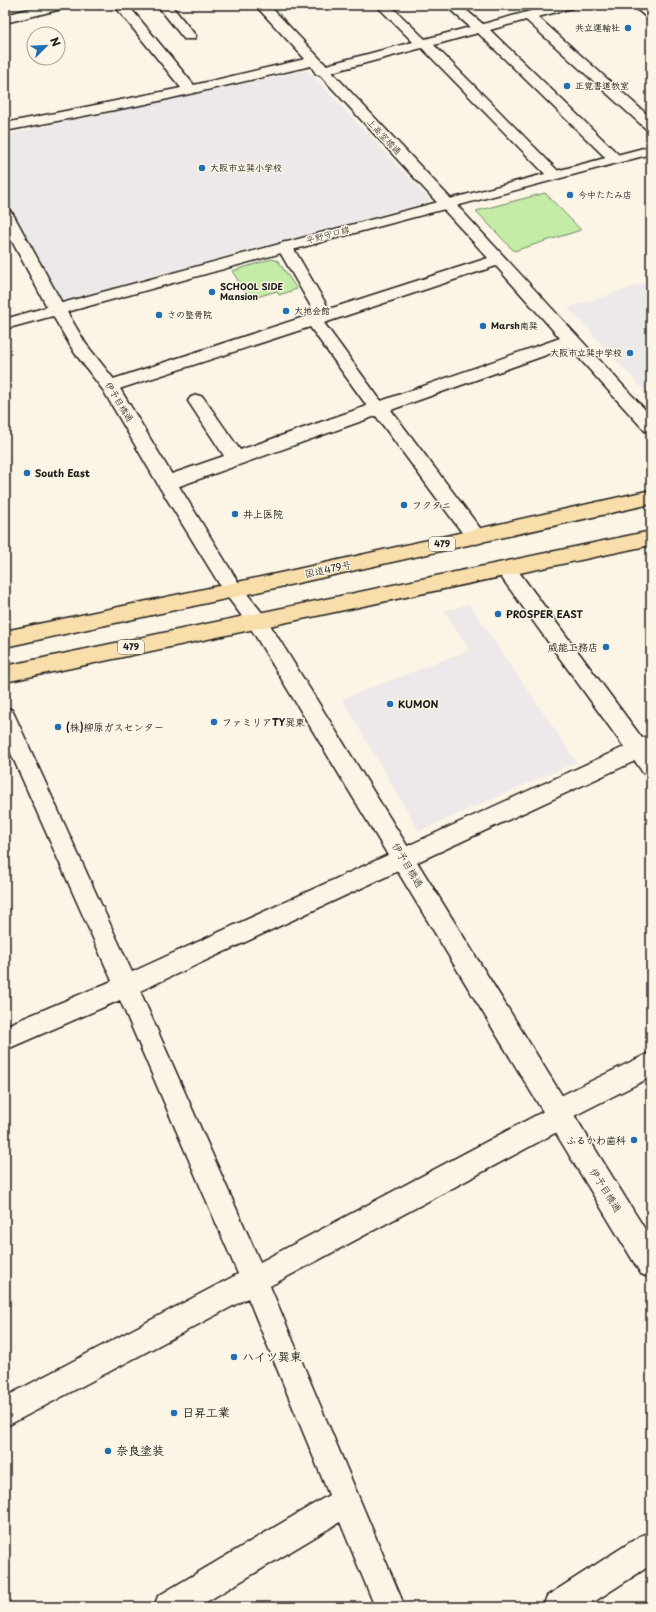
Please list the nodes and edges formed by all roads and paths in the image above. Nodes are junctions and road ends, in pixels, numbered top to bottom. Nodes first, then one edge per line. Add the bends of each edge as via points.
1 (61, 5) edge
2 (120, 5) edge
3 (164, 5) edge
4 (262, 5) edge
5 (383, 5) edge
6 (452, 5) edge
7 (567, 5) edge
8 (639, 5) edge
9 (651, 14) edge
10 (528, 15) junction
11 (5, 19) edge
12 (480, 28) junction
13 (189, 36) dead end
14 (423, 43) junction
15 (317, 66) junction
16 (190, 89) junction
17 (651, 126) edge
18 (5, 127) edge
19 (651, 150) edge
20 (615, 159) junction
21 (554, 175) junction
22 (447, 203) junction
23 (5, 214) edge
24 (285, 247) junction
25 (499, 260) junction
26 (57, 310) junction
27 (317, 319) junction
28 (5, 324) edge
29 (572, 340) junction
30 (110, 386) junction
31 (197, 401) dead end
32 (379, 408) junction
33 (651, 427) edge
34 (236, 459) junction
35 (167, 484) junction
36 (651, 497) edge
37 (476, 537) junction
38 (651, 538) edge
39 (506, 569) junction
40 (233, 590) junction
41 (257, 621) junction
42 (5, 639) edge
43 (5, 674) edge
44 (5, 716) edge
45 (644, 747) edge
46 (651, 767) edge
47 (404, 858) junction
48 (126, 986) junction
49 (5, 1038) edge
50 (651, 1064) edge
51 (559, 1114) junction
52 (651, 1264) edge
53 (254, 1280) junction
54 (5, 1413) edge
55 (346, 1502) junction
56 (651, 1547) edge
57 (170, 1607) edge
58 (390, 1607) edge
59 (558, 1607) edge

1 - 11 street
2 - 16 street
3 - 13 street
4 - 15 street, 上高室橋通
5 - 14 street
6 - 12 street
7 - 10 street
8 - 9 street
10 - 12 street
10 - 17 street
12 - 14 street
12 - 20 street
14 - 15 street
14 - 21 street
15 - 16 street
15 - 22 street, 上高室橋通
16 - 18 street
19 - 20 street, 平野守口線
20 - 21 street, 平野守口線
21 - 22 street, 平野守口線
22 - 24 street, 平野守口線
22 - 25 street, 上高室橋通
23 - 26 street, 伊予目橋通
24 - 26 street, 平野守口線
24 - 27 street via 321,310
25 - 27 street
25 - 29 street, 上高室橋通
26 - 28 street, 平野守口線
26 - 30 street, 伊予目橋通 via 80,348
27 - 30 street
27 - 32 street
29 - 32 street
29 - 33 street, 上高室橋通
30 - 35 street, 伊予目橋通
31 - 34 street
32 - 34 street
32 - 37 street
34 - 35 street
35 - 40 street, 伊予目橋通
36 - 37 highway, 国道479号 / 479
37 - 40 highway, 国道479号 / 479
38 - 39 highway, 479
39 - 41 highway, 479
39 - 45 street
40 - 41 street, 伊予目橋通
40 - 42 highway, 国道479号 / 479
41 - 43 highway, 479
41 - 47 street, 伊予目橋通
44 - 48 street
45 - 46 street
45 - 47 street
47 - 48 street
47 - 51 street, 伊予目橋通
48 - 49 street
48 - 53 street
50 - 51 street
51 - 52 street, 伊予目橋通
51 - 53 street
53 - 54 street
53 - 55 street
55 - 57 street
55 - 58 street
56 - 59 street

